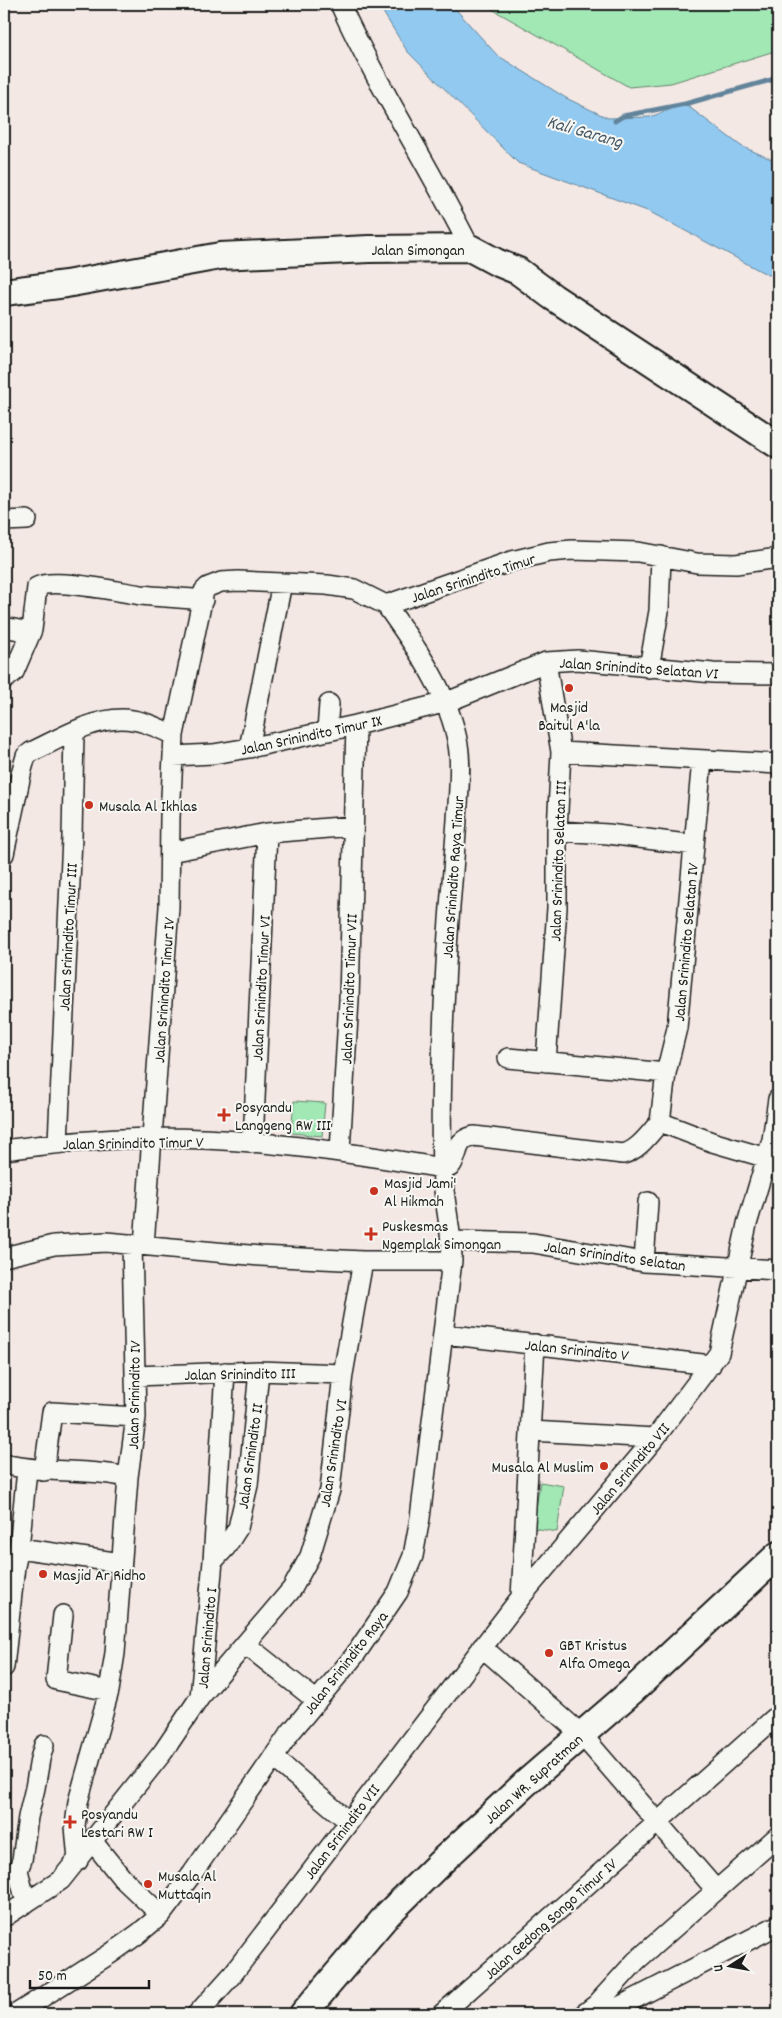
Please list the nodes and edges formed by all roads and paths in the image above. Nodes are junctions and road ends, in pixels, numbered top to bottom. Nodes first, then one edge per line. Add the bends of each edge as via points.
1 (340, 4) edge
2 (470, 248) junction
3 (4, 292) edge
4 (778, 445) edge
5 (27, 520) dead end
6 (4, 521) edge
7 (661, 556) junction
8 (778, 558) edge
9 (282, 582) junction
10 (203, 600) junction
11 (386, 605) junction
12 (4, 627) edge
13 (32, 630) junction
14 (546, 662) junction
15 (649, 668) junction
16 (778, 674) edge
17 (4, 680) edge
18 (447, 702) junction
19 (329, 704) dead end
20 (356, 725) junction
21 (327, 731) junction
22 (74, 732) junction
23 (174, 735) junction
24 (249, 748) junction
25 (561, 752) junction
26 (173, 756) junction
27 (702, 760) junction
28 (778, 764) edge
29 (10, 788) edge
30 (353, 826) junction
31 (557, 831) junction
32 (267, 833) junction
33 (694, 845) junction
34 (170, 852) junction
35 (4, 854) edge
36 (508, 1058) dead end
37 (546, 1062) junction
38 (666, 1073) junction
39 (778, 1099) edge
40 (660, 1122) junction
41 (151, 1138) junction
42 (58, 1142) junction
43 (253, 1143) junction
44 (4, 1150) edge
45 (340, 1151) junction
46 (767, 1158) junction
47 (442, 1168) junction
48 (648, 1202) dead end
49 (452, 1241) junction
50 (138, 1244) junction
51 (4, 1257) edge
52 (363, 1261) junction
53 (452, 1261) junction
54 (644, 1262) junction
55 (738, 1268) junction
56 (778, 1270) edge
57 (444, 1334) junction
58 (535, 1344) junction
59 (710, 1364) junction
60 (259, 1371) junction
61 (225, 1372) junction
62 (344, 1374) junction
63 (136, 1376) junction
64 (136, 1417) junction
65 (531, 1431) junction
66 (655, 1438) junction
67 (4, 1464) edge
68 (36, 1470) junction
69 (128, 1478) junction
70 (19, 1548) junction
71 (212, 1561) junction
72 (121, 1563) junction
73 (775, 1565) edge
74 (521, 1597) junction
75 (63, 1615) dead end
76 (245, 1644) junction
77 (482, 1647) junction
78 (4, 1667) edge
79 (109, 1691) junction
80 (200, 1697) junction
81 (317, 1701) junction
82 (778, 1715) edge
83 (582, 1734) junction
84 (44, 1745) dead end
85 (273, 1757) junction
86 (348, 1821) junction
87 (657, 1821) junction
88 (778, 1836) edge
89 (93, 1842) junction
90 (78, 1861) junction
91 (716, 1890) junction
92 (26, 1903) junction
93 (161, 1915) junction
94 (4, 1917) edge
95 (778, 1925) edge
96 (598, 2012) edge
97 (16, 2014) edge
98 (197, 2014) edge
99 (303, 2014) edge
100 (442, 2014) edge

1 - 2 street via 361,50
2 - 3 main road, Jalan Simongan via 220,256
2 - 4 main road, Jalan Simongan via 518,271
5 - 6 street
7 - 8 street, Jalan Srinindito Timur via 697,563 736,564
7 - 11 street, Jalan Srinindito Timur via 638,552 549,552 512,560
7 - 15 street via 659,611
9 - 10 street via 221,582 208,586
9 - 11 street via 354,589
9 - 24 street
10 - 13 street via 42,584 37,587
10 - 23 street
11 - 18 street, Jalan Srinindito Raya Timur
12 - 13 street
13 - 17 street via 14,672
14 - 15 street, Jalan Srinindito Selatan VI via 596,661
14 - 18 street, Jalan Srinindito Selatan VI
14 - 25 street, Jalan Srinindito Selatan III
15 - 16 street, Jalan Srinindito Selatan VI
18 - 20 street, Jalan Srinindito Timur IX
18 - 47 street, Jalan Srinindito Raya Timur via 459,746 459,773 445,985
19 - 21 street
20 - 21 street, Jalan Srinindito Timur IX
20 - 30 street, Jalan Srinindito Timur VII
21 - 24 street, Jalan Srinindito Timur IX
22 - 23 street via 99,722 122,719 144,722
22 - 29 street via 26,756 22,770
22 - 42 street, Jalan Srinindito Timur III
23 - 26 street, Jalan Srinindito Timur IV
24 - 26 street, Jalan Srinindito Timur IX
25 - 27 street
25 - 31 street, Jalan Srinindito Selatan III
26 - 34 street, Jalan Srinindito Timur IV
27 - 28 street
27 - 33 street, Jalan Srinindito Selatan IV
29 - 35 street
30 - 32 street
30 - 45 street, Jalan Srinindito Timur VII via 349,1000
31 - 33 street
31 - 37 street, Jalan Srinindito Selatan III via 556,908
32 - 34 street
32 - 43 street, Jalan Srinindito Timur VI
33 - 38 street, Jalan Srinindito Selatan IV via 677,1028
34 - 41 street, Jalan Srinindito Timur IV via 169,908
36 - 37 street
37 - 38 street
38 - 40 street, Jalan Srinindito Selatan IV
39 - 46 street, Jalan Srinindito VII
40 - 46 street
40 - 47 street via 636,1148 623,1154 474,1136 465,1138 458,1146 454,1162 450,1167
41 - 42 street, Jalan Srinindito Timur V
41 - 43 street, Jalan Srinindito Timur V
41 - 50 street, Jalan Srinindito Timur IV
42 - 44 street, Jalan Srinindito Timur V
43 - 45 street, Jalan Srinindito Timur V
45 - 47 street, Jalan Srinindito Timur V
46 - 55 street, Jalan Srinindito VII via 747,1224
47 - 49 street, Jalan Srinindito Raya
48 - 54 street
49 - 53 street, Jalan Srinindito Raya
49 - 54 street, Jalan Srinindito Selatan via 533,1243
50 - 51 street via 54,1245
50 - 52 street via 260,1256
50 - 63 street, Jalan Srinindito IV
52 - 53 street
52 - 62 street, Jalan Srinindito VI
53 - 57 street, Jalan Srinindito Raya
54 - 55 street, Jalan Srinindito Selatan
55 - 56 street, Jalan Srinindito Selatan
55 - 59 street, Jalan Srinindito VII via 719,1353
57 - 58 street, Jalan Srinindito V
57 - 81 street, Jalan Srinindito Raya via 413,1556 398,1592 355,1655
58 - 59 street, Jalan Srinindito V
58 - 65 street
59 - 66 street, Jalan Srinindito VII
60 - 61 street, Jalan Srinindito III
60 - 62 street, Jalan Srinindito III
60 - 71 street, Jalan Srinindito II via 248,1486 238,1528 226,1548
61 - 63 street, Jalan Srinindito III
61 - 71 street, Jalan Srinindito I
62 - 76 street, Jalan Srinindito VI via 330,1490 310,1556 292,1589
63 - 64 street, Jalan Srinindito IV
64 - 68 street via 52,1412
64 - 69 street, Jalan Srinindito IV
65 - 66 street
65 - 74 street
66 - 74 street, Jalan Srinindito VII
67 - 68 street
68 - 69 street via 105,1472
68 - 70 street
69 - 72 street, Jalan Srinindito IV
70 - 72 street
70 - 78 street
71 - 80 street, Jalan Srinindito I
72 - 79 street, Jalan Srinindito IV
73 - 83 main road, Jalan WR. Supratman
74 - 77 street, Jalan Srinindito VII
75 - 79 street via 56,1680
76 - 80 street, Jalan Srinindito VI
76 - 81 street
77 - 83 street
77 - 86 street, Jalan Srinindito VII
79 - 90 street, Jalan Srinindito IV via 78,1802 75,1826
80 - 89 street, Jalan Srinindito I via 163,1752
81 - 85 street, Jalan Srinindito Raya
82 - 87 street, Jalan Gedong Songo Timur IV
83 - 87 street
83 - 99 main road, Jalan WR. Supratman via 388,1914
84 - 92 street via 18,1870
85 - 86 street
85 - 93 street, Jalan Srinindito Raya
86 - 98 street, Jalan Srinindito VII via 232,1974
87 - 91 street
87 - 100 street, Jalan Gedong Songo Timur IV
88 - 91 street
89 - 90 street, Jalan Srinindito I
89 - 93 street via 122,1878
90 - 92 street, Jalan Srinindito I via 61,1880
91 - 96 street via 636,1960
92 - 94 street, Jalan Srinindito I
93 - 97 street, Jalan Srinindito Raya via 117,1949
95 - 96 street

